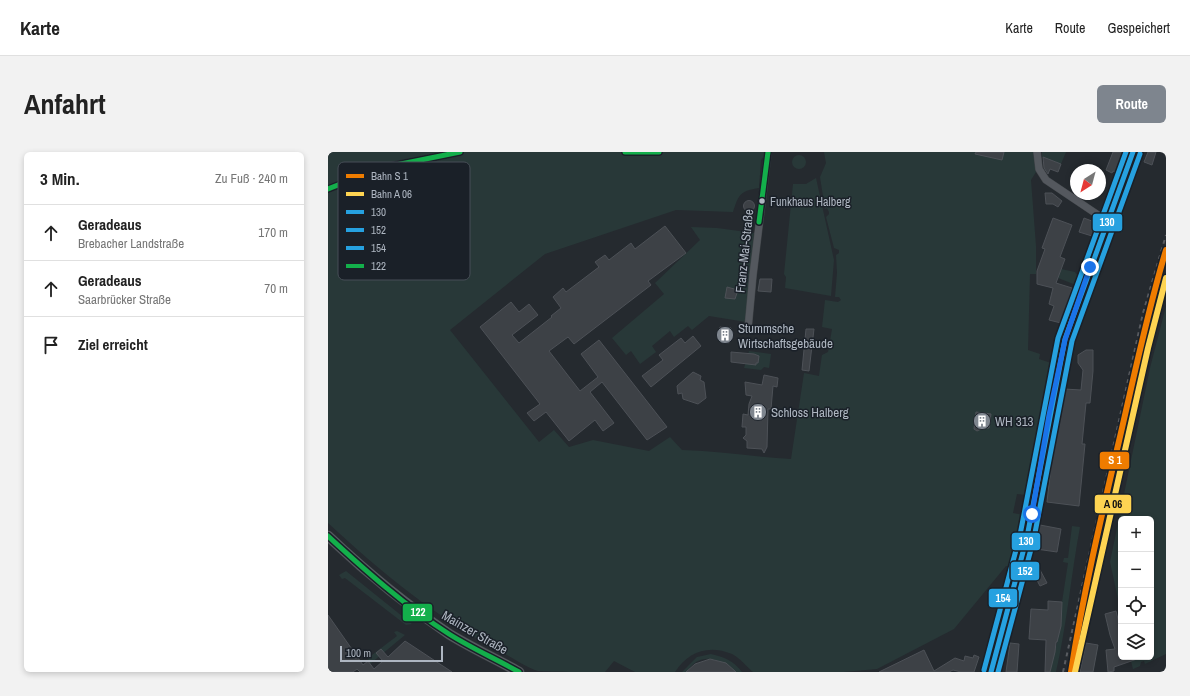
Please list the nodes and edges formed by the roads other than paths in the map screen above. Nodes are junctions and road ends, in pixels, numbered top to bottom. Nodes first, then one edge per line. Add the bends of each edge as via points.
1 (460, 152) edge
2 (626, 152) edge
3 (659, 152) edge
4 (768, 152) edge
5 (1037, 152) edge
6 (1133, 152) edge
7 (411, 162) edge
8 (338, 185) edge
9 (328, 189) edge
10 (1107, 221) junction
11 (748, 329) dead end
12 (328, 536) edge
13 (519, 672) edge
14 (991, 672) edge

1 - 7 street
2 - 3 street
4 - 11 street, Franz-Mai-Straße
5 - 10 street via 1039,169 1046,180
6 - 10 main road
8 - 9 street
10 - 14 main road via 1065,340 1027,537
12 - 13 main road, Mainzer Straße via 375,579 424,616 466,644

